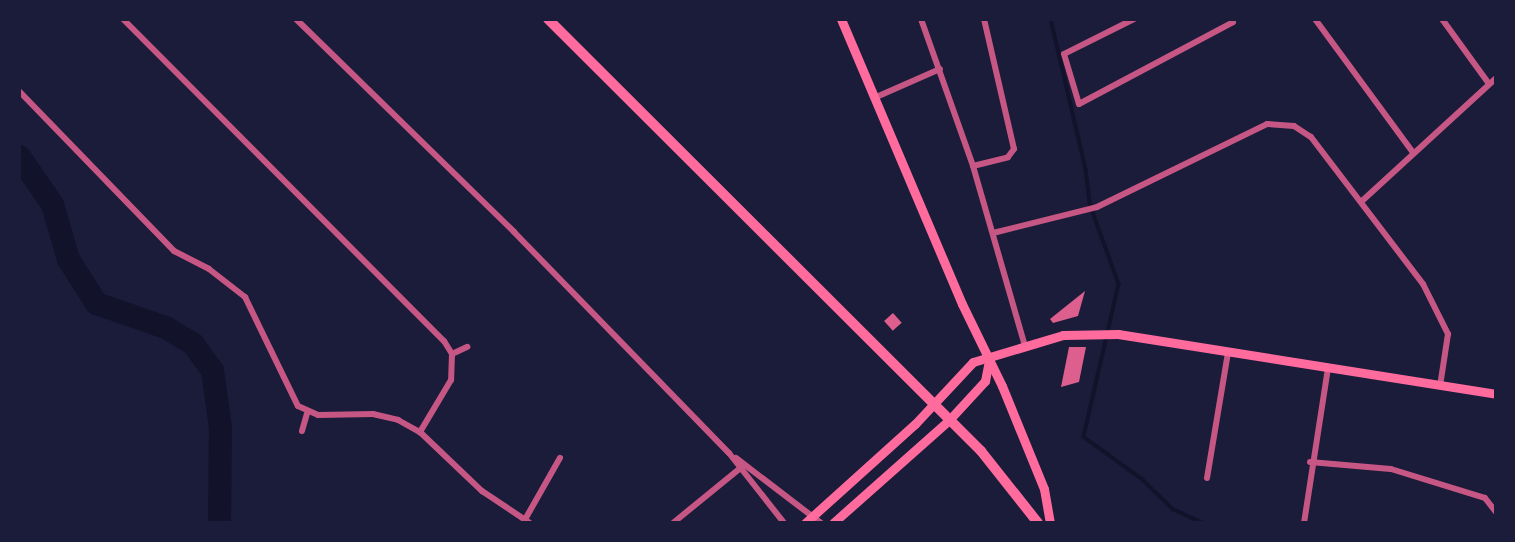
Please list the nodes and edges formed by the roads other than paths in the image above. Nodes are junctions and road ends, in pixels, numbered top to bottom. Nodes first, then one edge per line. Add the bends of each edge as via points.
1 (123, 19) edge
2 (296, 19) edge
3 (548, 19) edge
4 (841, 19) edge
5 (921, 19) edge
6 (984, 19) edge
7 (1134, 19) edge
8 (1315, 19) edge
9 (1442, 19) edge
10 (1232, 21) edge
11 (940, 69) junction
12 (1496, 78) edge
13 (1489, 84) junction
14 (19, 91) edge
15 (874, 98) junction
16 (1412, 151) junction
17 (973, 166) junction
18 (1362, 201) junction
19 (993, 233) junction
20 (1024, 343) junction
21 (467, 347) dead end
22 (1228, 353) junction
23 (452, 354) junction
24 (989, 360) junction
25 (1328, 368) junction
26 (1440, 386) junction
27 (1496, 394) edge
28 (935, 404) junction
29 (307, 414) junction
30 (950, 419) junction
31 (302, 431) dead end
32 (420, 432) junction
33 (560, 458) dead end
34 (1310, 461) junction
35 (743, 467) junction
36 (1207, 478) dead end
37 (1496, 512) edge
38 (817, 519) edge
39 (525, 522) edge
40 (673, 523) edge
41 (784, 523) edge
42 (805, 523) edge
43 (833, 523) edge
44 (1038, 523) edge
45 (1050, 523) edge
46 (1304, 523) edge

1 - 23 street via 434,330
2 - 35 street via 514,232
3 - 28 highway
4 - 15 main road
5 - 11 street
6 - 17 street via 1014,149 1008,157
7 - 10 street via 1064,54 1079,104
8 - 16 street
9 - 13 street
11 - 15 street
11 - 17 street
12 - 13 street
13 - 16 street
14 - 29 street via 174,251 209,269 245,297 290,393
15 - 24 main road
16 - 18 street
17 - 19 street
18 - 19 street via 1311,137 1294,126 1267,124 1097,207
18 - 26 street via 1423,284 1448,334
19 - 20 street
20 - 22 main road via 1090,333 1118,334
20 - 24 main road
21 - 23 street
22 - 25 main road
22 - 36 street
23 - 32 street via 451,380
24 - 28 main road via 973,362
24 - 30 main road via 985,381
24 - 45 main road via 1044,489
25 - 26 main road
25 - 34 street
26 - 27 main road
28 - 30 highway
28 - 38 main road
29 - 31 street
29 - 32 street via 373,414 398,419
30 - 43 main road
30 - 44 highway via 1012,484
32 - 39 street via 482,491
33 - 39 street
34 - 37 street via 1391,469 1485,498
34 - 46 street
35 - 38 street
35 - 40 street
35 - 41 street
38 - 42 main road

